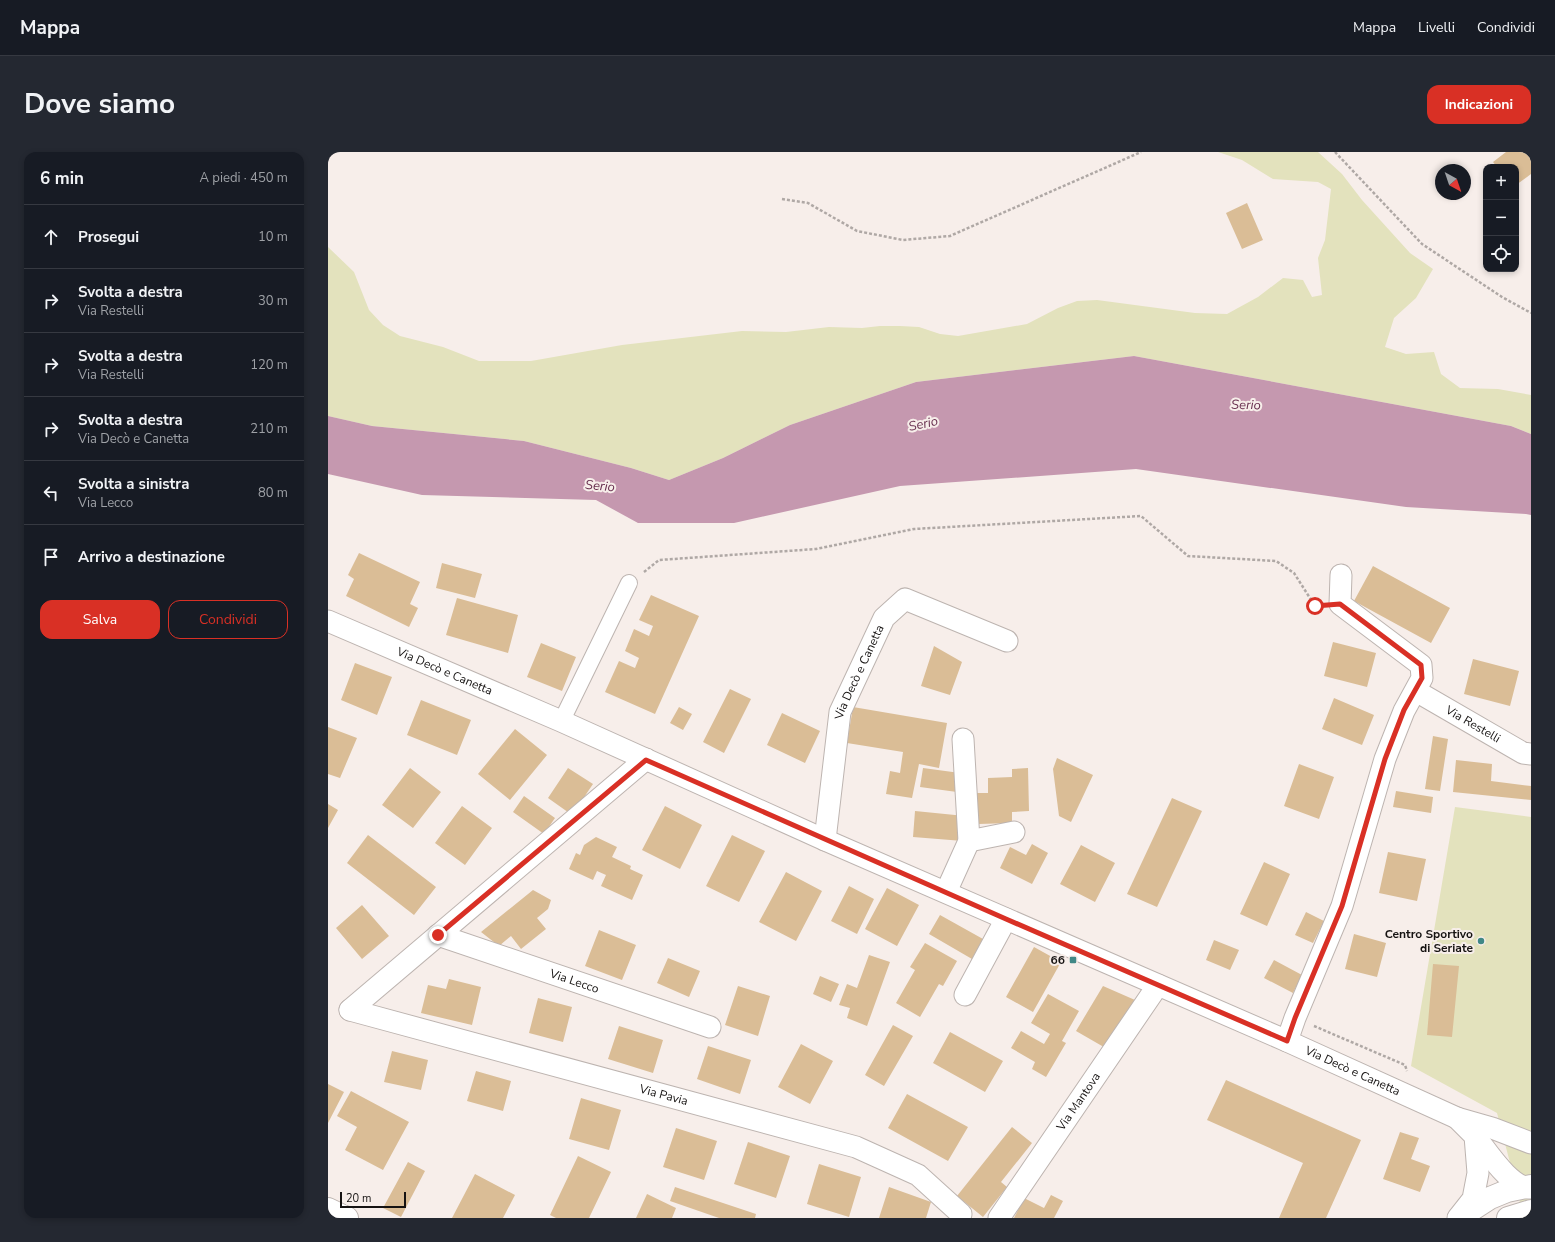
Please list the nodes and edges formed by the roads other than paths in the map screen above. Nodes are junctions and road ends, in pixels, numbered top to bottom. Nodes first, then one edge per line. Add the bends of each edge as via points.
1 (1341, 575) dead end
2 (629, 583) dead end
3 (328, 621) edge
4 (1007, 641) dead end
5 (1416, 691) junction
6 (563, 718) junction
7 (963, 739) dead end
8 (1531, 754) edge
9 (646, 760) junction
10 (1014, 832) dead end
11 (825, 840) junction
12 (969, 841) junction
13 (946, 892) junction
14 (1006, 919) junction
15 (438, 935) junction
16 (1158, 985) junction
17 (965, 995) dead end
18 (710, 1027) dead end
19 (1287, 1041) junction
20 (1457, 1118) junction
21 (1475, 1136) junction
22 (1531, 1143) edge
23 (1528, 1187) edge
24 (328, 1209) edge
25 (1531, 1211) edge
26 (961, 1217) edge
27 (347, 1218) edge
28 (999, 1218) edge
29 (1458, 1218) edge
30 (1508, 1218) edge

1 - 5 street via 1340,604 1421,665 1422,678
2 - 6 street
3 - 6 street, Via Decò e Canetta
4 - 11 street, Via Decò e Canetta via 905,599 884,618 840,712
5 - 8 street, Via Restelli via 1523,753
5 - 19 street via 1404,710 1385,759 1342,906
6 - 9 street, Via Decò e Canetta
7 - 12 street
9 - 11 street, Via Decò e Canetta
9 - 15 street
10 - 12 street
11 - 13 street, Via Decò e Canetta
12 - 13 street
13 - 14 street, Via Decò e Canetta
14 - 16 street, Via Decò e Canetta
14 - 17 street
15 - 18 street, Via Lecco
15 - 26 street, Via Pavia via 350,1010 856,1147 918,1175
16 - 19 street, Via Decò e Canetta
16 - 28 street, Via Mantova
19 - 20 street, Via Decò e Canetta
20 - 21 street, Via Decò e Canetta
20 - 22 street, Via Decò e Canetta
21 - 23 street, Via Decò e Canetta via 1511,1180
21 - 29 street via 1477,1180 1473,1199
23 - 29 street via 1490,1198
24 - 27 street
25 - 30 street

